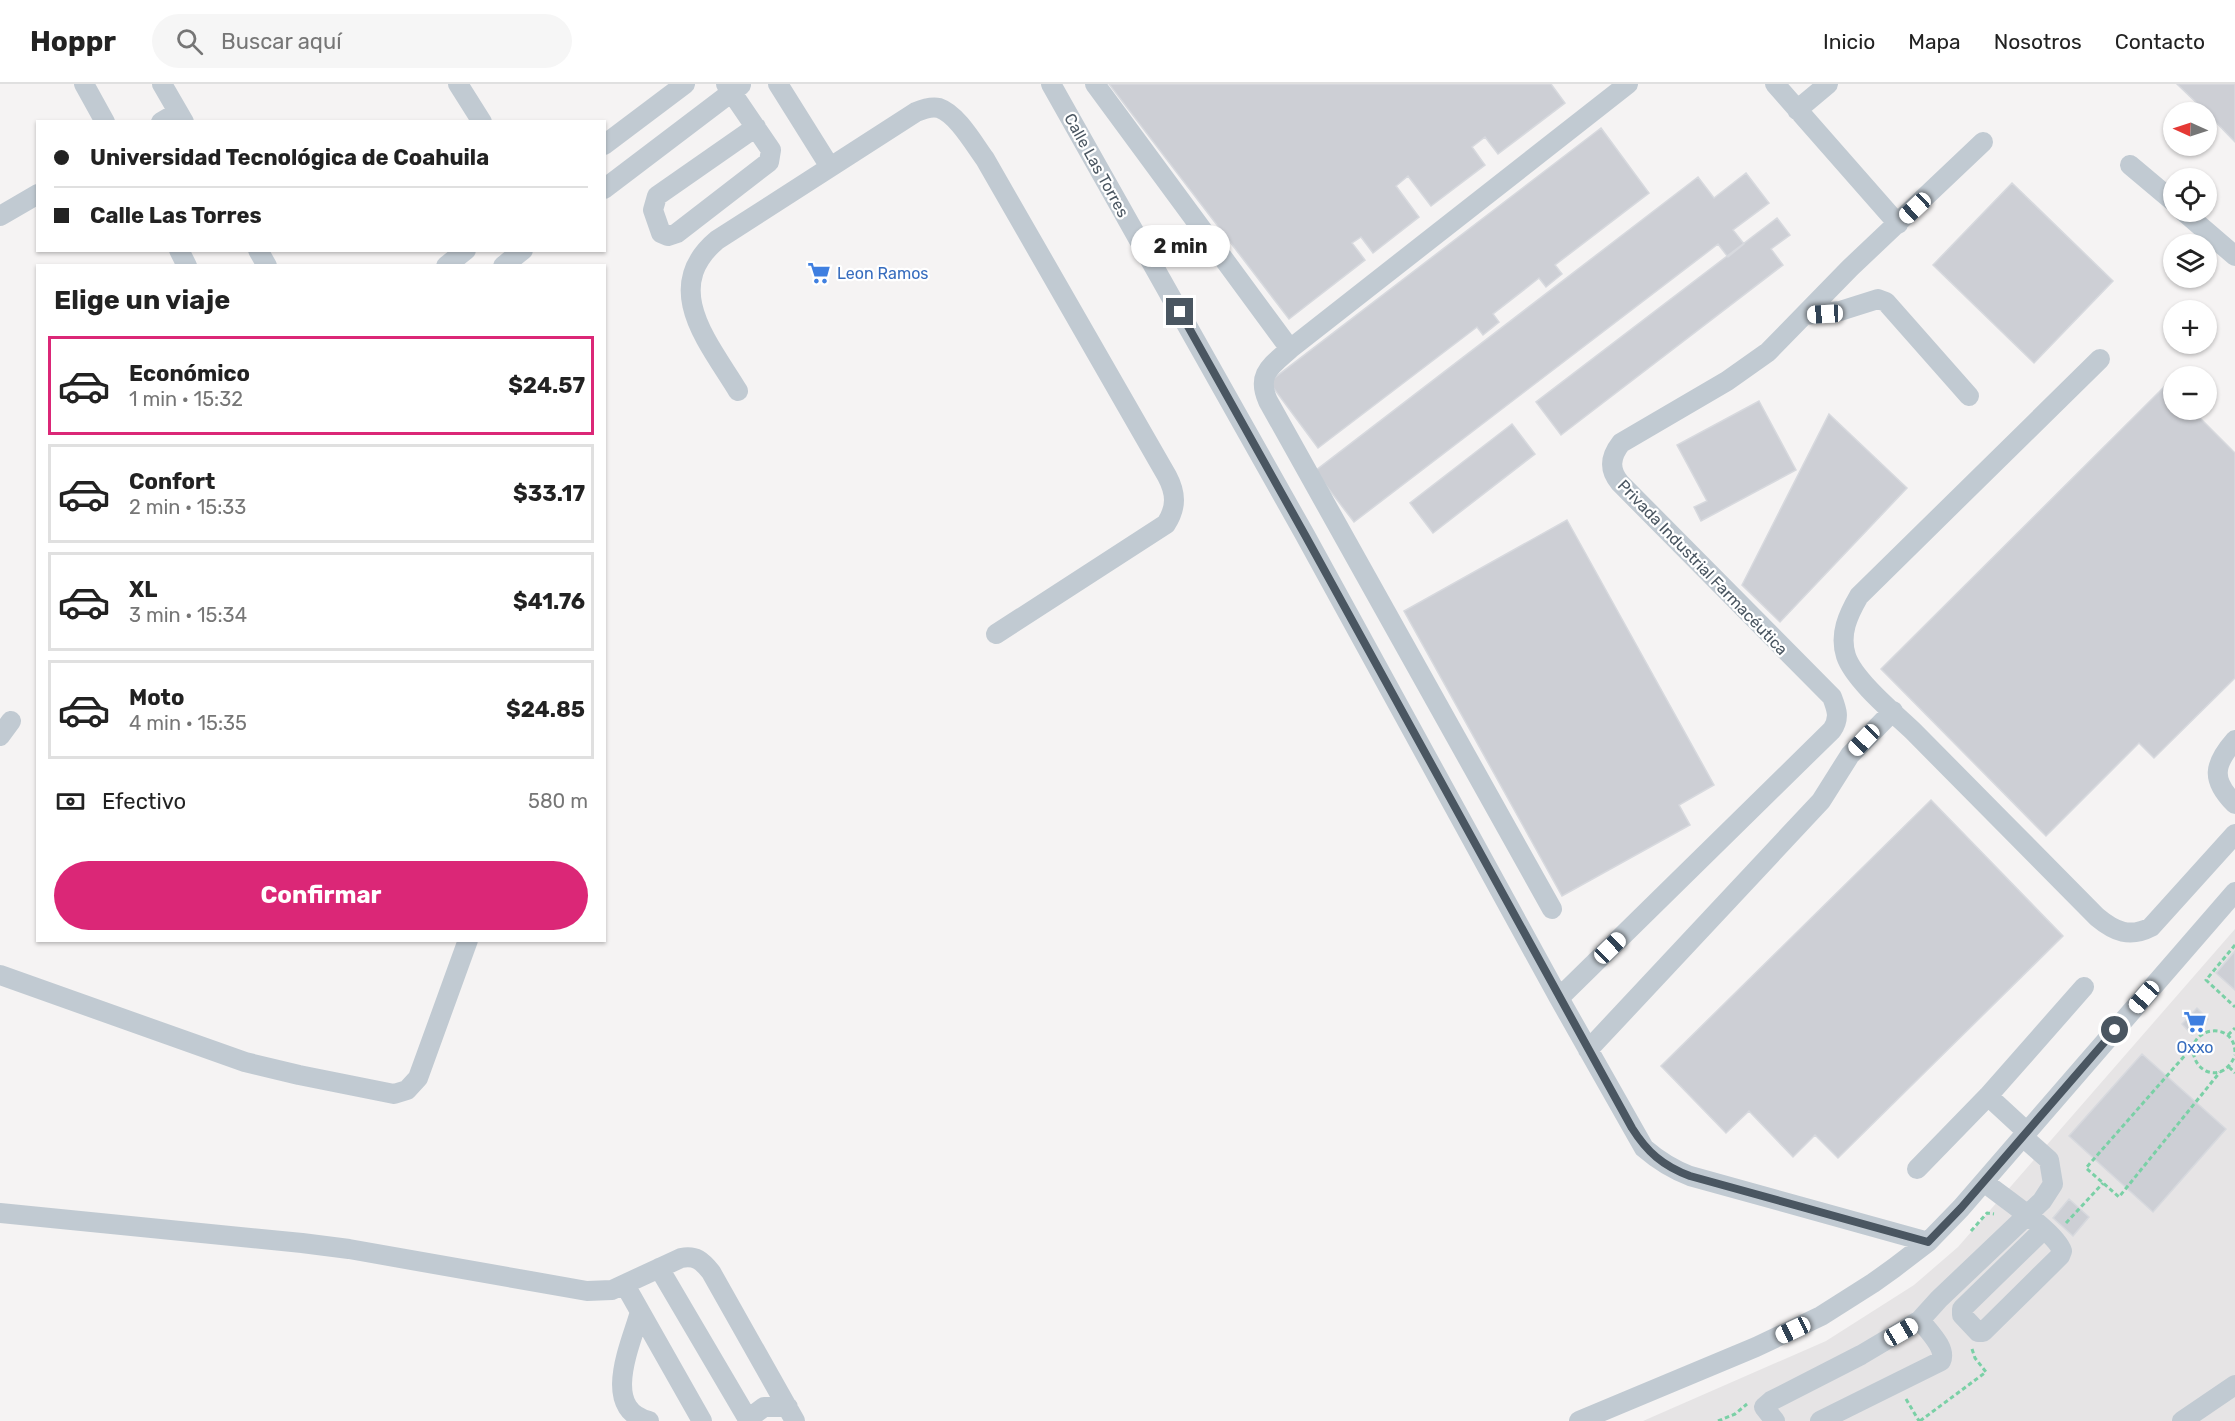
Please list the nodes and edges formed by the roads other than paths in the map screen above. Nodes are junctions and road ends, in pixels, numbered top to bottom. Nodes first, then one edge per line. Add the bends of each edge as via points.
1 (84, 84) edge
2 (162, 84) edge
3 (458, 84) edge
4 (685, 84) edge
5 (778, 84) edge
6 (1051, 84) edge
7 (1095, 84) edge
8 (1628, 84) edge
9 (1775, 84) edge
10 (1828, 84) edge
11 (734, 87) edge
12 (1797, 110) junction
13 (174, 118) edge
14 (104, 120) edge
15 (481, 120) edge
16 (634, 123) junction
17 (756, 127) junction
18 (1983, 142) dead end
19 (606, 144) edge
20 (655, 150) junction
21 (2130, 165) dead end
22 (830, 167) junction
23 (606, 187) edge
24 (2163, 193) edge
25 (36, 195) edge
26 (0, 216) edge
27 (2196, 222) edge
28 (1898, 224) junction
29 (464, 252) edge
30 (520, 252) edge
31 (2235, 256) edge
32 (448, 264) edge
33 (506, 264) edge
34 (1805, 315) junction
35 (1290, 349) junction
36 (2100, 358) dead end
37 (738, 391) dead end
38 (1969, 396) dead end
39 (996, 634) dead end
40 (1893, 711) junction
41 (2235, 740) edge
42 (2233, 798) edge
43 (2235, 834) edge
44 (2235, 891) edge
45 (1552, 909) dead end
46 (467, 942) edge
47 (0, 975) edge
48 (2084, 987) dead end
49 (1559, 998) junction
50 (1588, 1050) junction
51 (1988, 1095) junction
52 (2025, 1134) junction
53 (1917, 1169) dead end
54 (1984, 1182) junction
55 (0, 1213) edge
56 (2026, 1215) junction
57 (2053, 1228) junction
58 (1928, 1242) junction
59 (659, 1268) junction
60 (625, 1285) junction
61 (640, 1312) junction
62 (1920, 1320) junction
63 (2235, 1385) edge
64 (792, 1414) edge
65 (749, 1420) edge
66 (649, 1421) edge
67 (702, 1421) edge
68 (1580, 1421) edge
69 (1775, 1421) edge
70 (1820, 1421) edge
71 (2182, 1421) edge

1 - 14 street
2 - 13 street
3 - 15 street
4 - 16 street
5 - 22 street
6 - 49 street, Calle Las Torres via 1311,545
7 - 35 street
8 - 35 street
9 - 12 street
10 - 12 street
11 - 17 street
11 - 20 street
12 - 28 street
16 - 19 street
16 - 20 street
17 - 17 street via 657,196 652,210 664,236 673,236 766,166 771,150
18 - 28 street, Privada Industrial Farmacéutica
20 - 23 street
21 - 24 street
22 - 37 street via 717,240 706,249 692,276 689,295 693,312
22 - 39 street via 916,112 939,108 952,116 985,159 1172,485 1174,512 1166,524
25 - 26 street
27 - 31 street
28 - 34 street, Privada Industrial Farmacéutica
29 - 32 street
30 - 33 street
34 - 38 street via 1840,311 1878,299 1886,302
34 - 49 street, Privada Industrial Farmacéutica via 1749,367 1622,443 1611,467 1620,483 1832,698 1838,710 1837,723
35 - 45 street via 1266,372 1263,390 1268,401
36 - 40 street via 1859,596 1847,617 1843,638 1846,655 1852,670
40 - 43 street via 2097,917 2120,932 2142,932 2151,927
40 - 50 street via 1850,755 1821,801
41 - 42 street via 2217,768 2219,783
44 - 52 street
46 - 47 street via 418,1078 407,1090 394,1094 245,1062
48 - 51 street
49 - 50 street, Calle Las Torres
50 - 58 street, Calle Las Torres via 1644,1148 1673,1170
51 - 52 street
51 - 53 street
52 - 54 street
52 - 56 street via 2049,1160 2053,1184
54 - 56 street
54 - 58 street
55 - 60 street via 302,1242 587,1291
56 - 57 street
56 - 62 street
57 - 57 street via 1962,1309 1962,1315 1980,1333 2061,1254
58 - 68 street via 1821,1316
59 - 60 street
59 - 64 street via 689,1256 704,1263
59 - 65 street
60 - 61 street
61 - 66 street via 621,1386 632,1412
61 - 67 street
62 - 69 street via 1771,1401 1764,1407
62 - 70 street via 1943,1357
63 - 71 street
64 - 65 street via 764,1407

